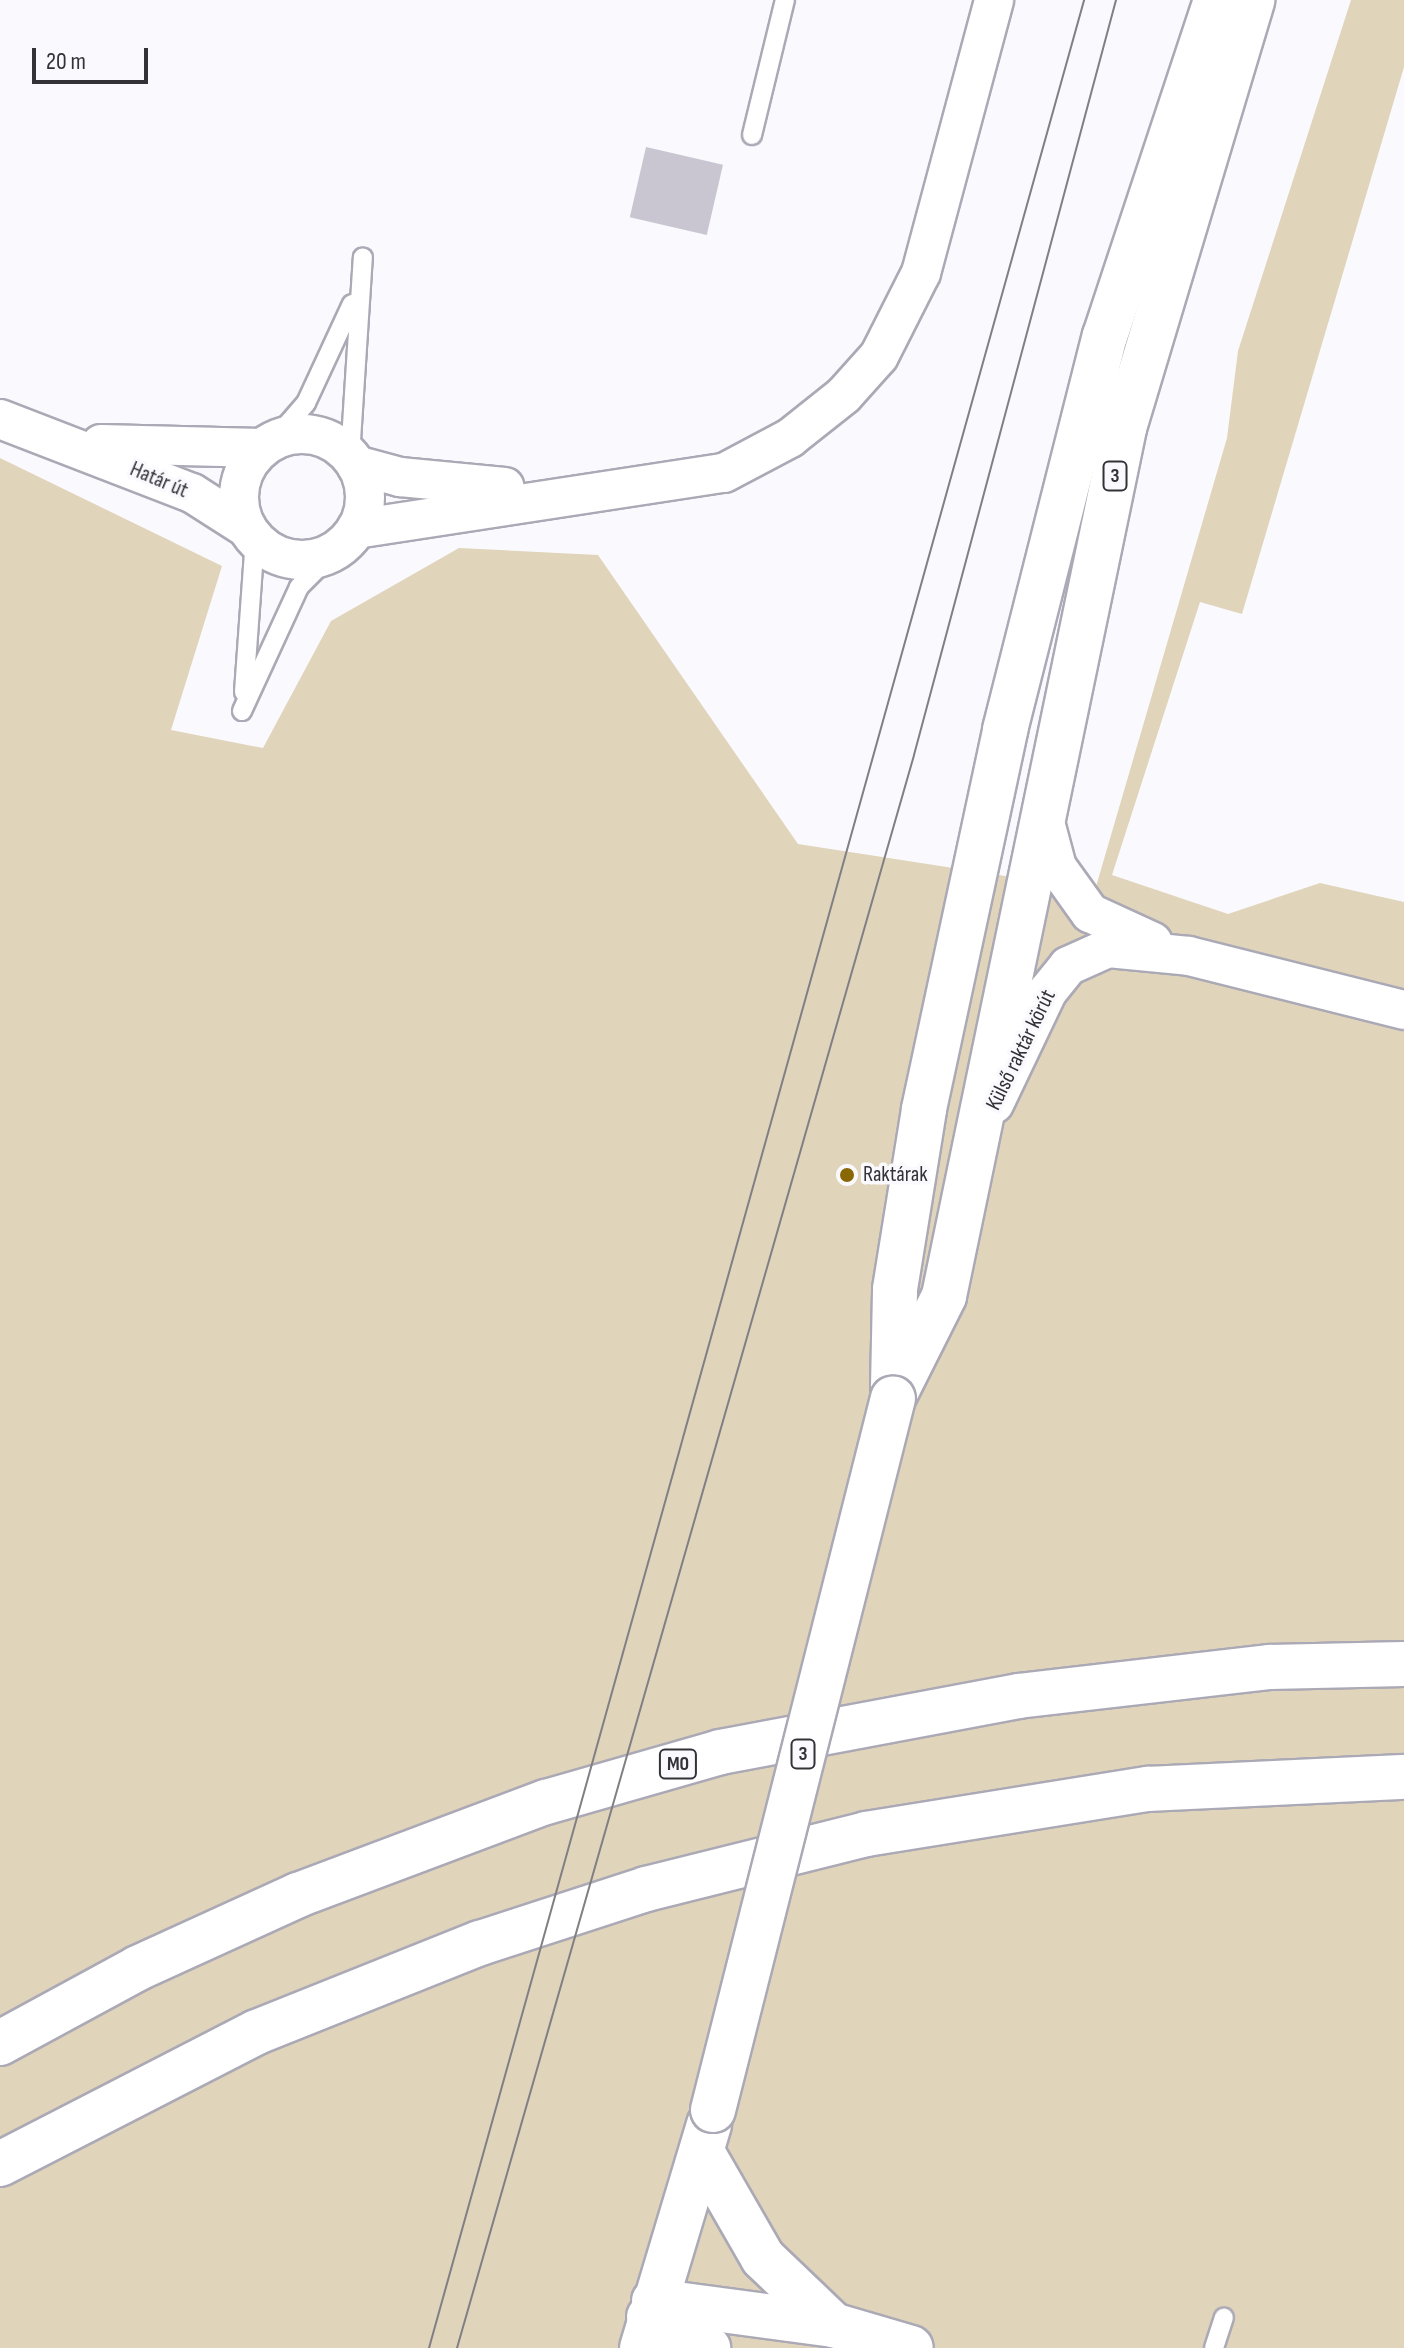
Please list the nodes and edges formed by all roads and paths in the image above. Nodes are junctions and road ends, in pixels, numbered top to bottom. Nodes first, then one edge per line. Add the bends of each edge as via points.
1 (785, 0) edge
2 (994, 0) edge
3 (1195, 0) edge
4 (1216, 0) edge
5 (1252, 0) edge
6 (752, 135) dead end
7 (1157, 177) junction
8 (363, 257) dead end
9 (355, 298) junction
10 (0, 419) edge
11 (67, 442) junction
12 (268, 444) junction
13 (353, 460) junction
14 (563, 493) junction
15 (251, 534) junction
16 (346, 540) junction
17 (1046, 826) junction
18 (1189, 956) junction
19 (1404, 1010) edge
20 (986, 1121) junction
21 (893, 1398) junction
22 (1404, 1664) edge
23 (1404, 1777) edge
24 (0, 2043) edge
25 (702, 2152) junction
26 (0, 2164) edge
27 (1224, 2318) dead end
28 (648, 2322) edge
29 (833, 2325) junction
30 (708, 2348) edge
31 (911, 2348) edge
32 (1214, 2348) edge

1 - 6 lane
2 - 14 street via 921,273 879,356 790,438 724,473 629,491
3 - 7 street
4 - 7 main road, 3
5 - 17 main road, 3 via 1124,428
7 - 21 main road, 3 via 1105,336 1005,730 924,1109 895,1289
8 - 9 lane
9 - 12 lane via 306,403
9 - 13 lane
10 - 11 street, Határ út
11 - 12 street, Határ út
11 - 15 street, Határ út via 192,493
12 - 13 street via 314,435
12 - 15 street via 239,494
13 - 14 street via 400,477
13 - 16 street via 365,497
14 - 16 street
15 - 16 street via 285,558
15 - 16 lane via 242,711 299,587
17 - 18 street, Külső raktár körút via 1057,867 1090,913
17 - 20 main road, 3
18 - 19 street, Külső raktár körút
18 - 20 street, Külső raktár körút via 1108,948 1068,966 1048,991
20 - 21 main road, 3 via 944,1296
21 - 25 main road, 3, bridge
22 - 24 main road, M0 via 1270,1667 1048,1692 720,1752 546,1802 298,1895 138,1968
23 - 26 main road via 1148,1789 866,1834 646,1889 480,1943 257,2032
25 - 28 main road, 3
25 - 29 main road via 763,2258
27 - 32 lane
28 - 29 main road
28 - 30 main road
29 - 31 main road

